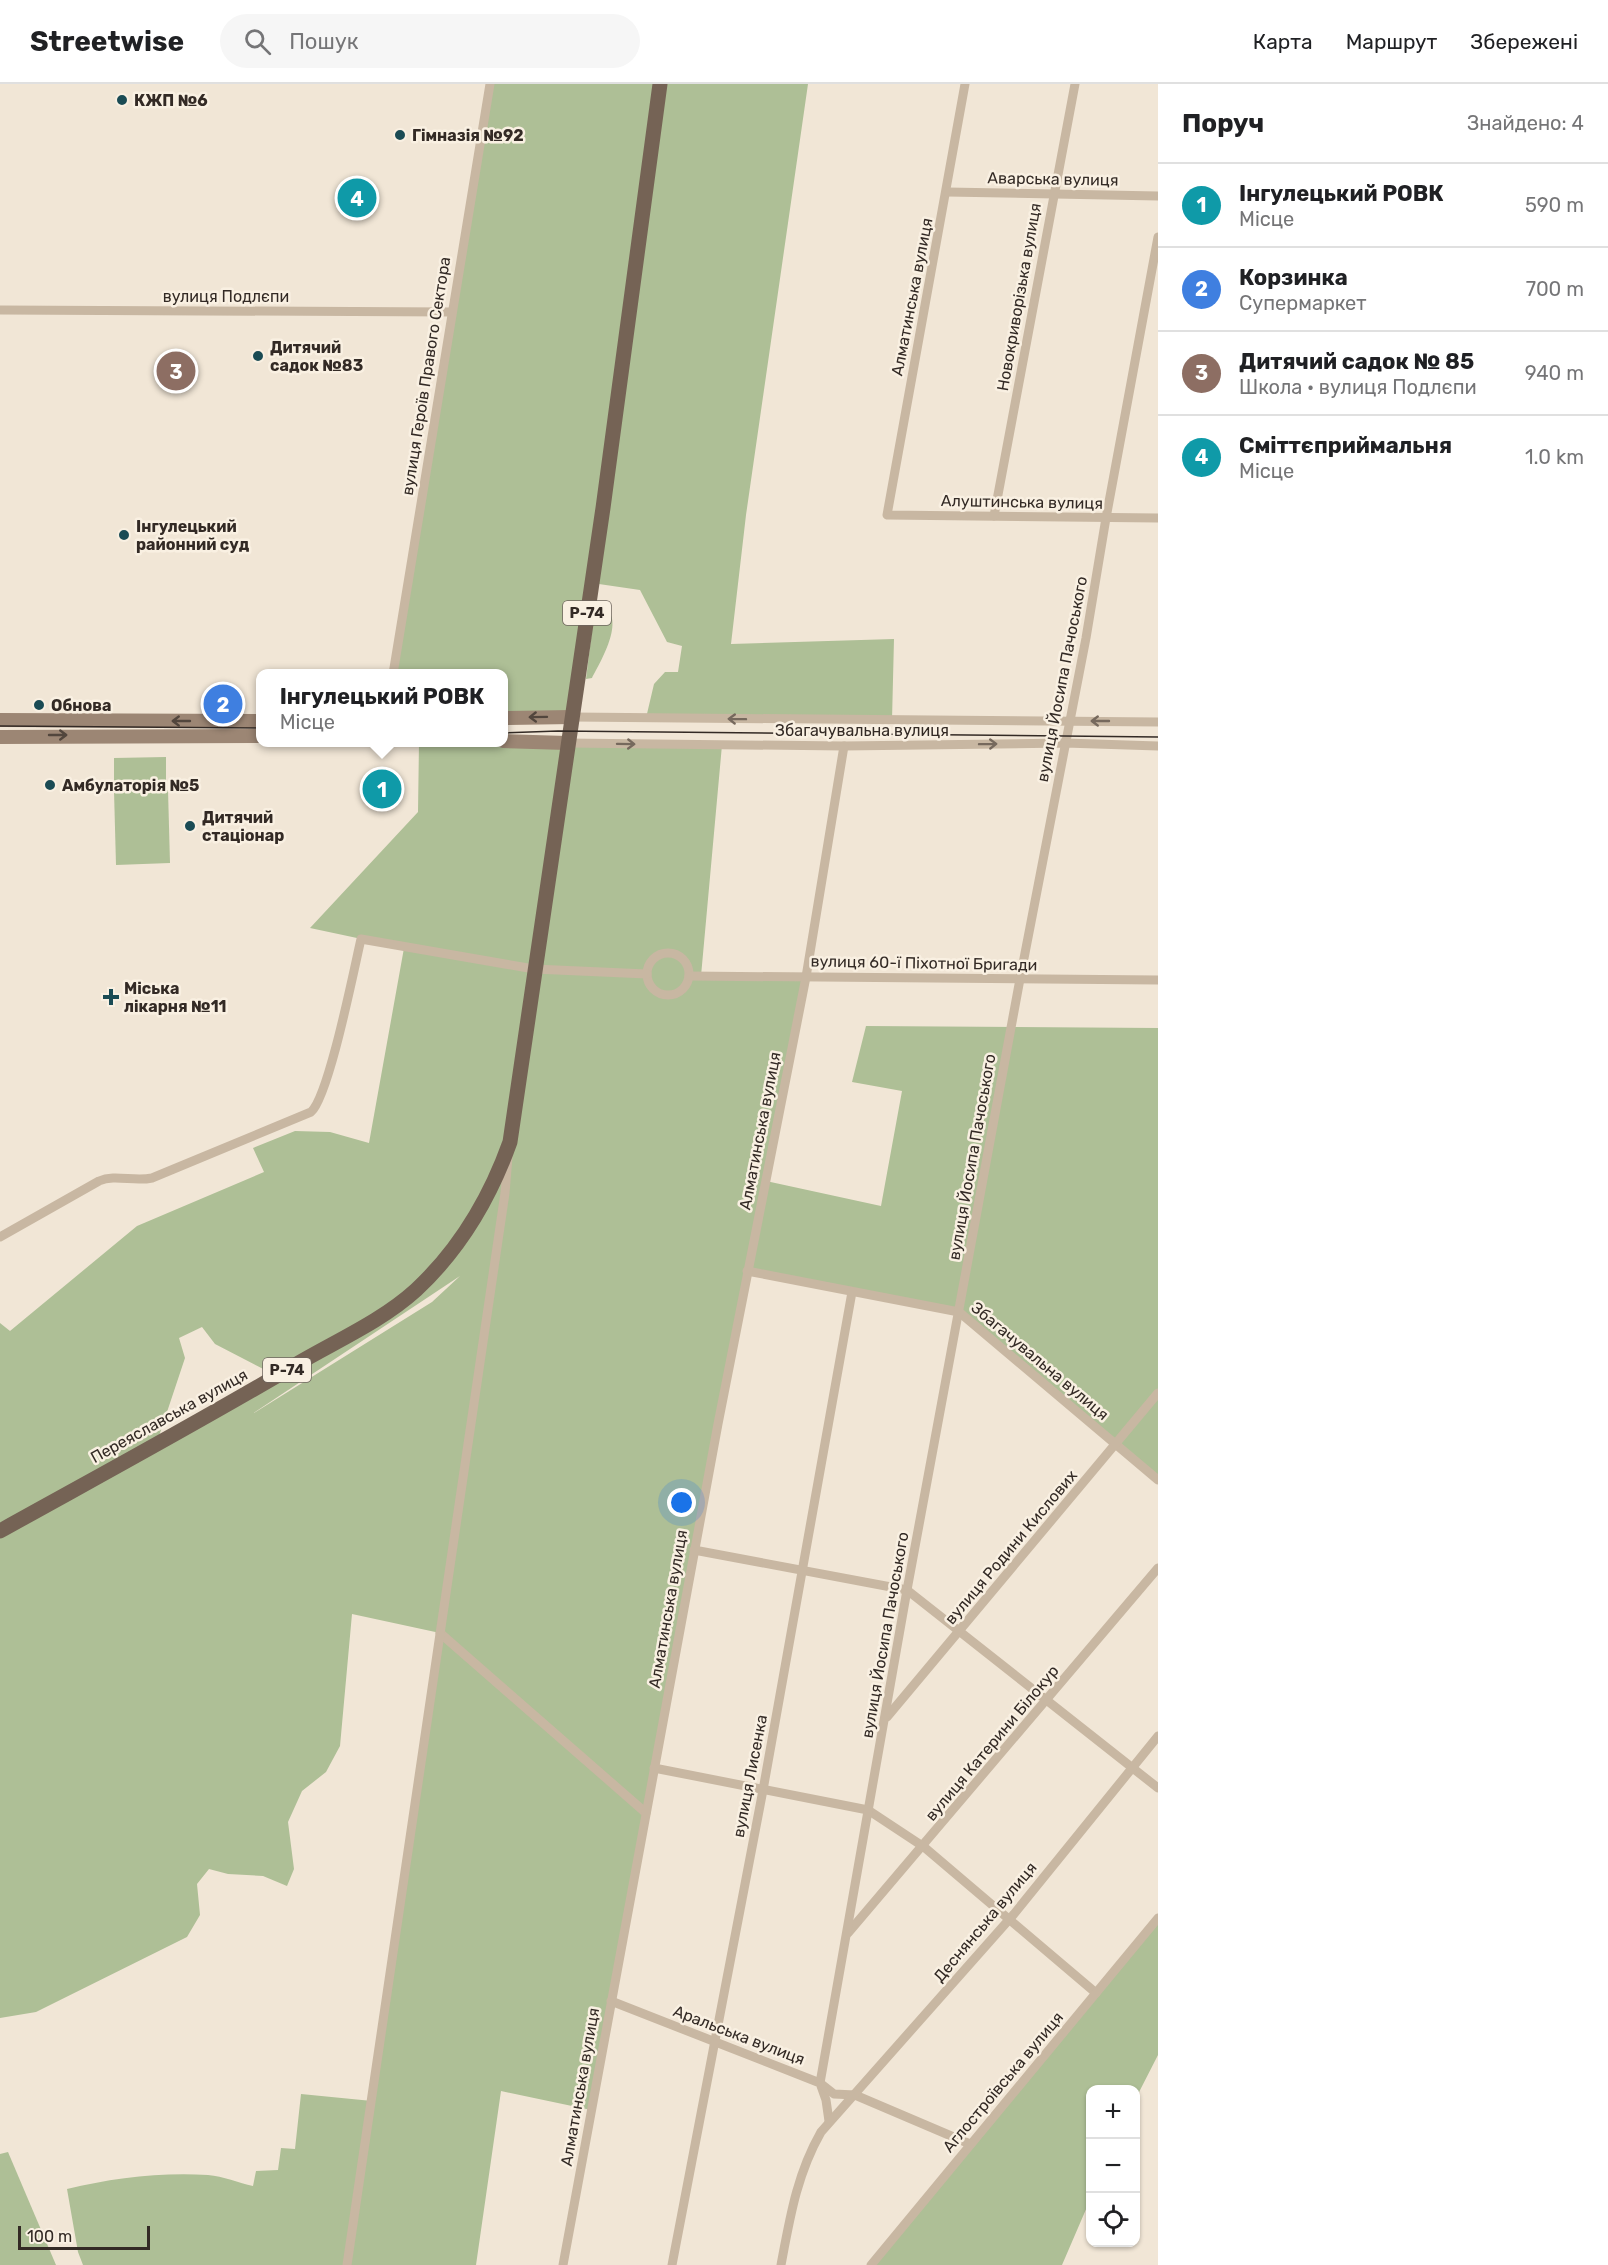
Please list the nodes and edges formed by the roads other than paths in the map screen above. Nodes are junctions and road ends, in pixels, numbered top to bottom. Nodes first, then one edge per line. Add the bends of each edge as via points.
1 (490, 84) edge
2 (660, 84) edge
3 (965, 84) edge
4 (1075, 84) edge
5 (947, 192) junction
6 (1054, 194) junction
7 (1158, 196) edge
8 (1158, 237) edge
9 (0, 310) edge
10 (452, 312) junction
11 (887, 515) joint
12 (994, 516) junction
13 (1106, 518) junction
14 (1158, 518) edge
15 (394, 669) edge
16 (572, 717) junction
17 (508, 718) edge
18 (0, 720) edge
19 (256, 721) edge
20 (1070, 721) junction
21 (1158, 722) edge
22 (256, 736) edge
23 (0, 737) edge
24 (508, 741) edge
25 (567, 743) junction
26 (1065, 743) junction
27 (844, 746) junction
28 (1158, 746) edge
29 (534, 969) junction
30 (647, 974) junction
31 (689, 976) junction
32 (806, 977) junction
33 (1020, 979) junction
34 (1158, 980) edge
35 (510, 1142) junction
36 (0, 1237) edge
37 (747, 1270) junction
38 (852, 1293) junction
39 (960, 1312) junction
40 (1158, 1393) edge
41 (1116, 1444) junction
42 (1158, 1480) edge
43 (0, 1531) edge
44 (694, 1550) junction
45 (1158, 1568) edge
46 (803, 1569) junction
47 (907, 1590) junction
48 (960, 1631) junction
49 (440, 1633) junction
50 (1048, 1700) junction
51 (886, 1719) junction
52 (1158, 1736) edge
53 (1133, 1767) junction
54 (654, 1768) junction
55 (1158, 1788) edge
56 (763, 1790) junction
57 (868, 1810) junction
58 (646, 1813) junction
59 (924, 1846) junction
60 (1158, 1918) edge
61 (1009, 1919) junction
62 (846, 1935) junction
63 (1096, 1993) junction
64 (611, 2001) junction
65 (713, 2041) junction
66 (820, 2083) junction
67 (855, 2095) junction
68 (829, 2121) junction
69 (970, 2145) junction
70 (346, 2265) edge
71 (563, 2265) edge
72 (672, 2265) edge
73 (781, 2265) edge
74 (871, 2265) edge

1 - 10 street, вулиця Героїв Правого Сектора
2 - 16 main road, Р-74
3 - 5 street, Алматинська вулиця
4 - 6 street, Новокриворізька вулиця
5 - 6 street, Аварська вулиця
5 - 11 street, Алматинська вулиця
6 - 7 street, Аварська вулиця
6 - 12 street, Новокриворізька вулиця
8 - 13 street, вулиця Йосипа Пачоського
9 - 10 street, вулиця Подлєпи
10 - 15 street, вулиця Героїв Правого Сектора
11 - 12 street, Алуштинська вулиця
12 - 13 street, Алуштинська вулиця
13 - 14 street, Алуштинська вулиця
13 - 20 street, вулиця Йосипа Пачоського
16 -> 17 main road
20 -> 16 street, Збагачувальна вулиця
16 - 25 main road, Р-74
19 -> 18 main road
21 -> 20 street, Збагачувальна вулиця
20 - 26 street, вулиця Йосипа Пачоського
23 -> 22 main road
24 - 25 main road
25 -> 27 street, Збагачувальна вулиця
25 - 29 main road, Р-74
27 -> 26 street, Збагачувальна вулиця
26 - 28 street, Збагачувальна вулиця
26 - 33 street, вулиця Йосипа Пачоського
27 - 32 street, Алматинська вулиця
29 - 30 street
29 - 35 main road, Р-74
29 - 36 street via 361,939 323,1089 311,1112 152,1178 110,1177 99,1181
30 - 31 street via 652,988 666,995 679,992
30 - 31 street via 652,960 669,953 684,960
31 - 32 street, вулиця 60-ї Піхотної Бригади
32 - 33 street, вулиця 60-ї Піхотної Бригади
32 - 37 street, Алматинська вулиця
33 - 34 street, вулиця 60-ї Піхотної Бригади
33 - 39 street, вулиця Йосипа Пачоського
35 - 43 main road, Переяславська вулиця / Р-74 via 497,1178 466,1232 440,1266 393,1308
35 - 49 street
37 - 38 street, Збагачувальна вулиця
37 - 44 street, Алматинська вулиця
38 - 39 street, Збагачувальна вулиця
38 - 46 street, вулиця Лисенка
39 - 41 street, Збагачувальна вулиця
39 - 47 street, вулиця Йосипа Пачоського
40 - 41 street, вулиця Родини Кислових
41 - 42 street, Збагачувальна вулиця
41 - 48 street, вулиця Родини Кислових
44 - 46 street
44 - 54 street, Алматинська вулиця
45 - 50 street, вулиця Катерини Білокур
46 - 47 street
46 - 56 street, вулиця Лисенка
47 - 48 street
47 - 51 street, вулиця Йосипа Пачоського
48 - 50 street
48 - 51 street, вулиця Родини Кислових
49 - 58 street
49 - 70 street
50 - 53 street
50 - 59 street, вулиця Катерини Білокур
51 - 57 street, вулиця Йосипа Пачоського
52 - 53 street, Деснянська вулиця
53 - 55 street
53 - 61 street, Деснянська вулиця
54 - 56 street
54 - 58 street, Алматинська вулиця
56 - 57 street
56 - 65 street, вулиця Лисенка
57 - 59 street
57 - 62 street, вулиця Йосипа Пачоського
58 - 64 street, Алматинська вулиця
59 - 61 street
59 - 62 street, вулиця Катерини Білокур
60 - 63 street, Аглостроївська вулиця
61 - 63 street
61 - 67 street, Деснянська вулиця
62 - 66 street, вулиця Йосипа Пачоського
63 - 69 street, Аглостроївська вулиця
64 - 65 street, Аральська вулиця
64 - 71 street, Алматинська вулиця
65 - 66 street, Аральська вулиця
65 - 72 street, вулиця Лисенка
66 - 67 street via 834,2094
66 - 68 street, Аральська вулиця
67 - 68 street, Деснянська вулиця
67 - 69 street
68 - 73 street via 807,2156 795,2188
69 - 74 street, Аглостроївська вулиця

